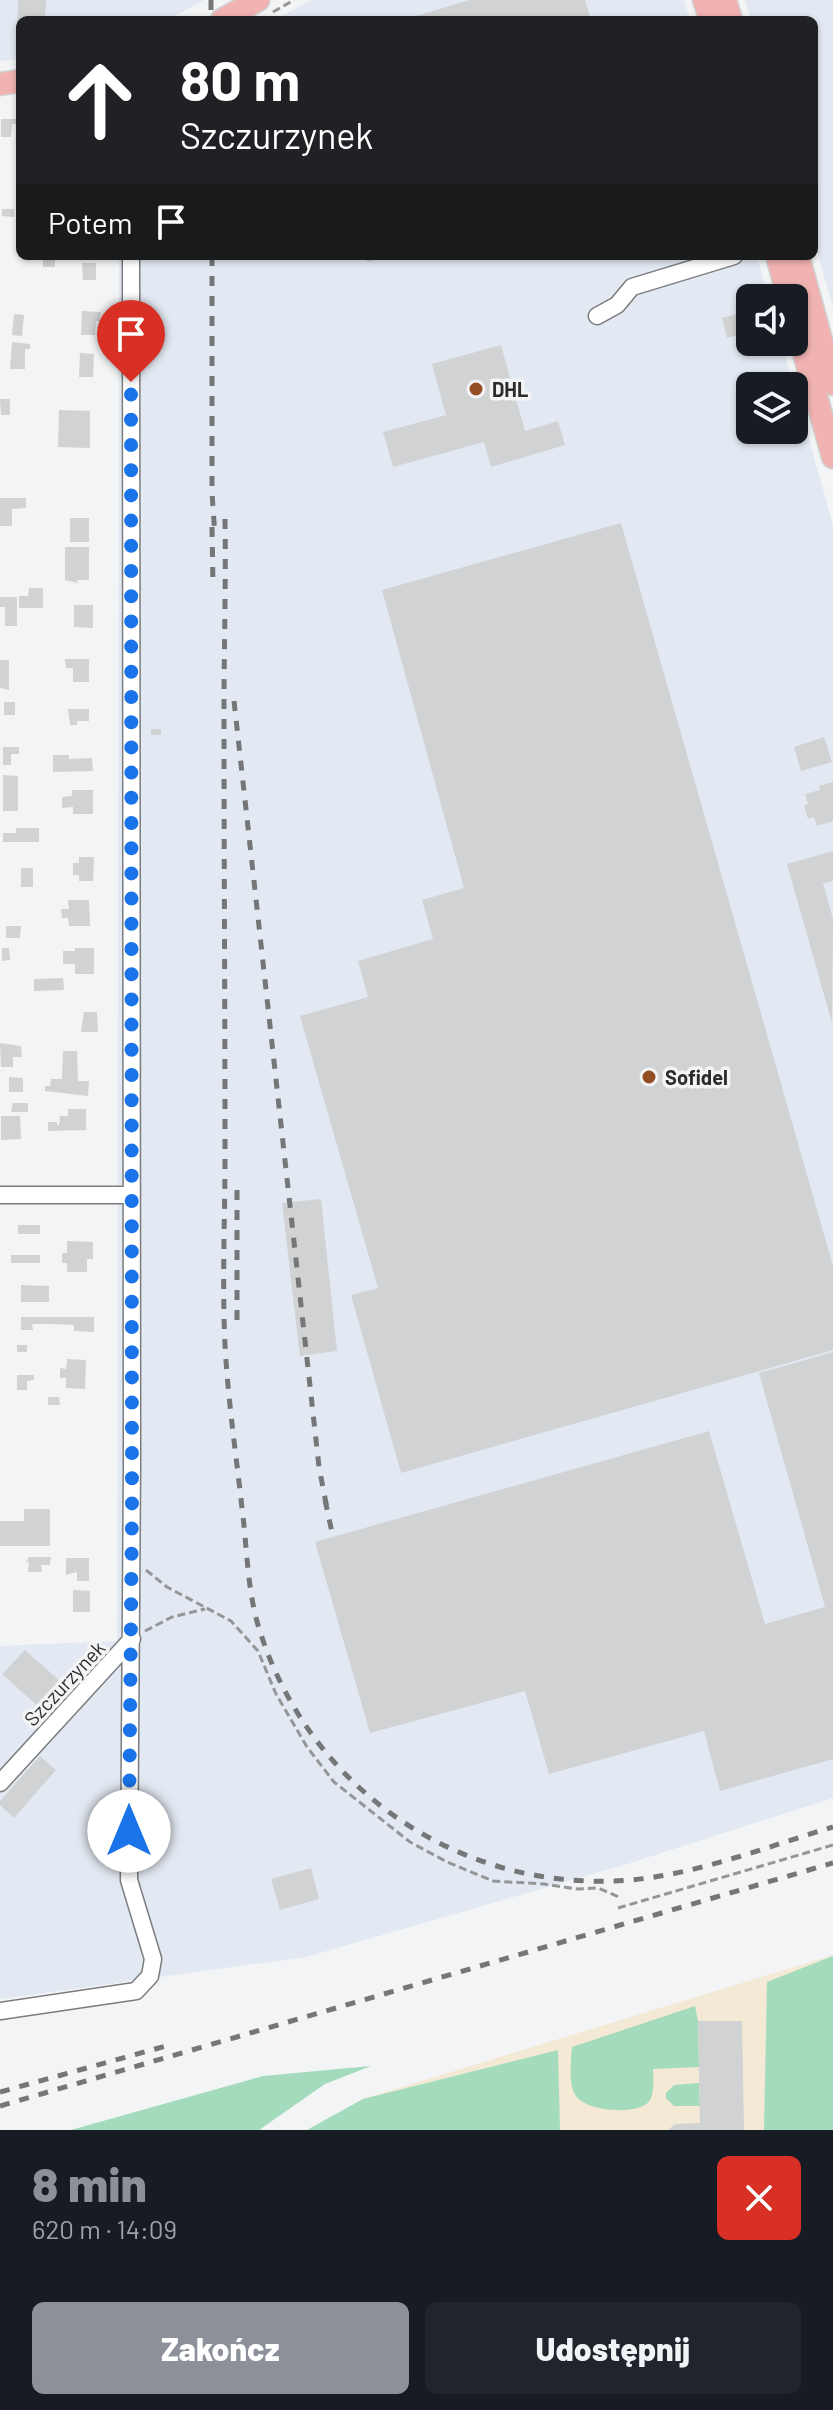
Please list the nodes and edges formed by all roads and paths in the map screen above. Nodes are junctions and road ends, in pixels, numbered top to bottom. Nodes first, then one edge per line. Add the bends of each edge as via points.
1 (294, 0) edge
2 (266, 6) edge
3 (235, 16) edge
4 (131, 260) edge
5 (721, 260) edge
6 (792, 260) edge
7 (793, 260) edge
8 (790, 284) edge
9 (597, 316) dead end
10 (805, 356) edge
11 (833, 384) edge
12 (833, 457) edge
13 (0, 1195) edge
14 (132, 1195) junction
15 (132, 1557) junction
16 (205, 1609) junction
17 (132, 1639) junction
18 (0, 1783) edge
19 (833, 1845) edge
20 (619, 1897) dead end
21 (618, 1908) dead end
22 (0, 2011) edge

1 - 2 path
2 - 3 main road
4 - 14 street, Szczurzynek
5 - 9 street via 632,287 617,305
6 - 8 main road
7 - 11 main road
10 - 12 main road
13 - 14 street
14 - 15 street, Szczurzynek
15 - 16 path via 152,1577
15 - 17 street, Szczurzynek
16 - 17 path via 172,1617
16 - 20 path via 231,1621 258,1651 276,1694 334,1782 410,1842 493,1881 598,1888
17 - 18 street, Szczurzynek
17 - 22 street via 129,1880 153,1959 150,1976 136,1991
19 - 21 path

